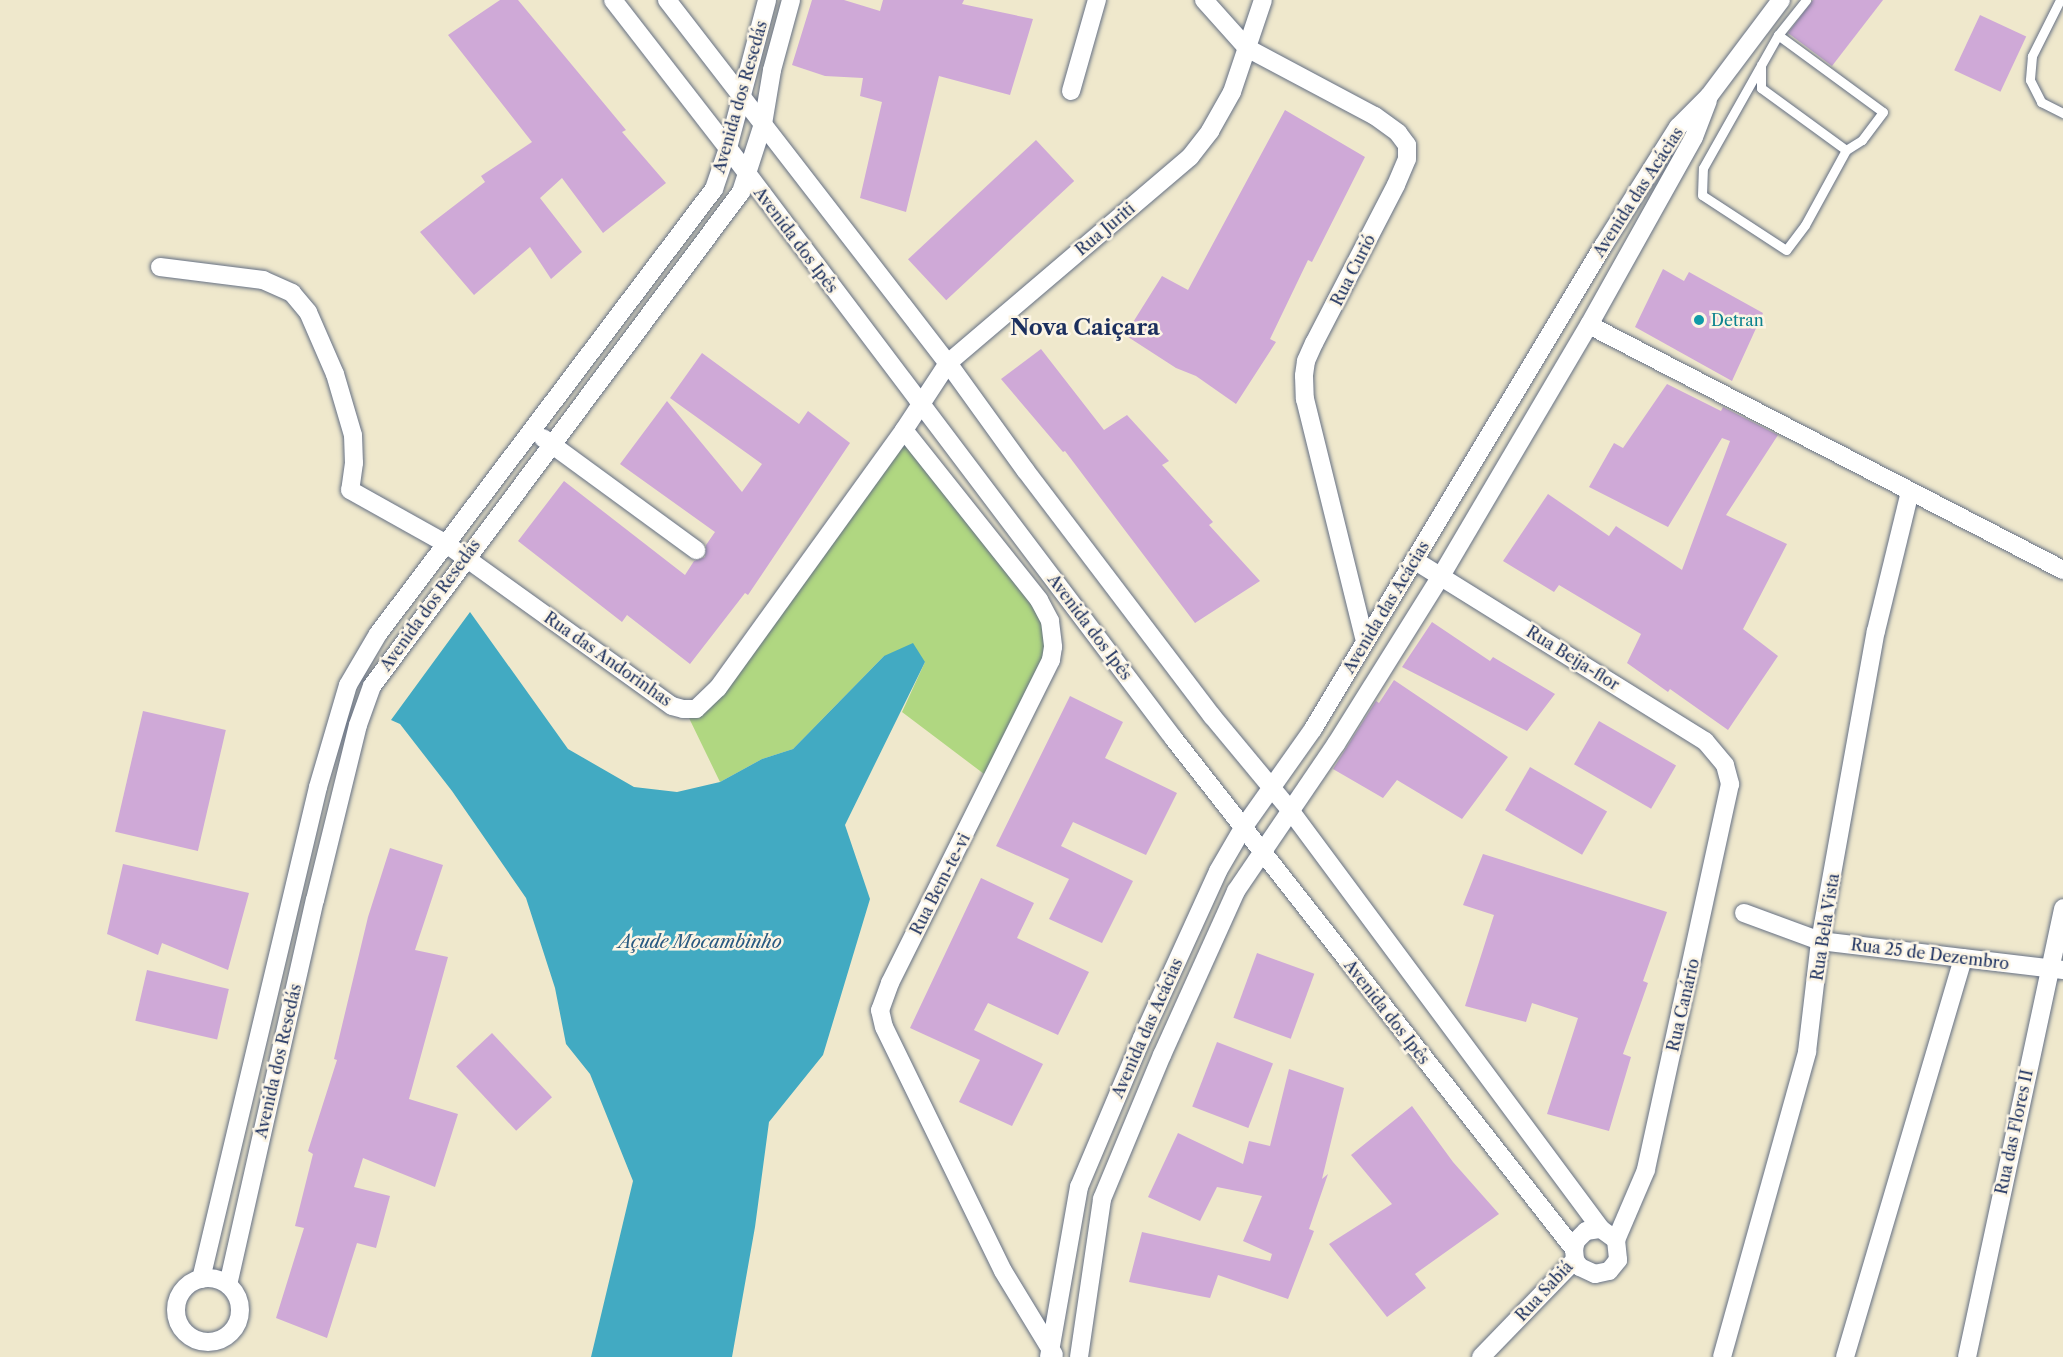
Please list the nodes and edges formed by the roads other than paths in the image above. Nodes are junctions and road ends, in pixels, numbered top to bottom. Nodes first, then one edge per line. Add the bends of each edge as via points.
1 (613, 0) edge
2 (667, 0) edge
3 (767, 0) edge
4 (791, 0) edge
5 (1097, 0) edge
6 (1204, 0) edge
7 (1263, 0) edge
8 (1780, 0) edge
9 (1806, 0) edge
10 (2060, 0) edge
11 (1778, 35) junction
12 (1247, 48) junction
13 (1762, 63) junction
14 (1071, 91) dead end
15 (741, 96) junction
16 (1709, 96) junction
17 (2063, 113) edge
18 (763, 124) junction
19 (728, 148) junction
20 (1846, 150) junction
21 (747, 175) junction
22 (160, 267) dead end
23 (1588, 325) junction
24 (948, 363) junction
25 (920, 403) junction
26 (531, 430) junction
27 (904, 430) junction
28 (552, 444) junction
29 (1910, 492) junction
30 (445, 543) junction
31 (696, 550) dead end
32 (465, 558) junction
33 (1414, 560) junction
34 (2063, 570) edge
35 (1441, 576) junction
36 (1365, 641) junction
37 (1725, 765) joint
38 (1271, 788) junction
39 (1290, 810) junction
40 (1243, 828) junction
41 (1261, 851) junction
42 (2063, 908) edge
43 (1744, 913) dead end
44 (1820, 941) junction
45 (1964, 958) junction
46 (2056, 968) edge
47 (1608, 1234) junction
48 (1574, 1254) junction
49 (201, 1279) junction
50 (228, 1285) junction
51 (1080, 1353) edge
52 (1052, 1355) edge
53 (1481, 1357) edge
54 (1722, 1357) edge
55 (1845, 1357) edge
56 (1967, 1357) edge

1 - 19 street, Avenida dos Ipês
2 - 15 street
3 - 15 street, Avenida dos Resedás
4 - 18 street, Avenida dos Resedás via 772,70
5 - 14 street
6 - 12 street, Rua Curió
7 - 12 street, Rua Juriti
8 - 16 street
9 - 11 lane
10 - 17 lane via 2032,56 2030,80 2041,102
11 - 13 lane
11 - 20 lane via 1883,112 1862,140
12 - 24 street, Rua Juriti via 1232,92 1190,157
12 - 36 street, Rua Curió via 1375,116 1407,145 1407,159 1396,185 1314,343 1304,376 1305,399
13 - 20 lane via 1761,88
13 - 20 lane via 1703,168 1702,195 1786,250 1805,225
15 - 18 street
15 - 19 street, Avenida dos Resedás
16 - 23 street, Avenida das Acácias via 1694,138
16 - 33 street, Avenida das Acácias via 1678,127
18 - 21 street, Avenida dos Resedás
18 - 24 street
19 - 21 street, Avenida dos Ipês
19 - 26 street, Avenida dos Resedás via 714,189
21 - 25 street, Avenida dos Ipês
21 - 28 street, Avenida dos Resedás via 731,207
22 - 30 street, Rua das Andorinhas via 263,280 292,293 301,302 335,374 352,435 354,463 350,490
23 - 29 street
23 - 35 street, Avenida das Acácias
24 - 25 street, Rua Juriti
24 - 38 street via 1212,716
25 - 27 street, Rua Juriti
25 - 40 street, Avenida dos Ipês
26 - 28 street
26 - 30 street, Avenida dos Resedás
27 - 32 street, Rua das Andorinhas via 718,688 696,709 672,706
27 - 52 street, Rua Bem-te-vi via 1038,600 1050,621 1053,647 1051,660 880,1010 884,1027 1003,1271
28 - 31 street
28 - 32 street, Avenida dos Resedás
29 - 34 street
29 - 44 street, Rua Bela Vista via 1876,631
30 - 32 street, Rua das Andorinhas
30 - 49 street, Avenida dos Resedás via 362,660 336,721
32 - 50 street, Avenida dos Resedás via 381,671 366,699 315,900
33 - 35 street, Rua Beija-flor
33 - 36 street, Avenida das Acácias
35 - 37 street, Rua Beija-flor via 1705,741
35 - 39 street, Avenida das Acácias
36 - 38 street, Avenida das Acácias via 1313,729
37 - 47 street, Rua Canário via 1729,802 1646,1170
38 - 39 street
38 - 40 street, Avenida das Acácias
39 - 41 street, Avenida das Acácias
39 - 47 street
40 - 41 street, Avenida dos Ipês
40 - 52 street, Avenida das Acácias via 1218,871 1079,1187
41 - 48 street, Avenida dos Ipês
41 - 51 street, Avenida das Acácias via 1236,891 1102,1199
42 - 46 street, Rua das Flores II
43 - 44 street, Rua 25 de Dezembro
44 - 45 street, Rua 25 de Dezembro
44 - 54 street, Rua Bela Vista via 1807,1052
45 - 46 street, Rua 25 de Dezembro
45 - 55 street
46 - 56 street, Rua das Flores II
47 - 48 street, Rua Sabiá via 1586,1231 1580,1235
47 - 48 street, Avenida dos Ipês via 1619,1246 1618,1260 1609,1270 1587,1272
48 - 53 street, Rua Sabiá
49 - 50 street via 220,1280
49 - 50 street via 183,1291 176,1311 183,1331 201,1342 223,1339 237,1324 240,1303

